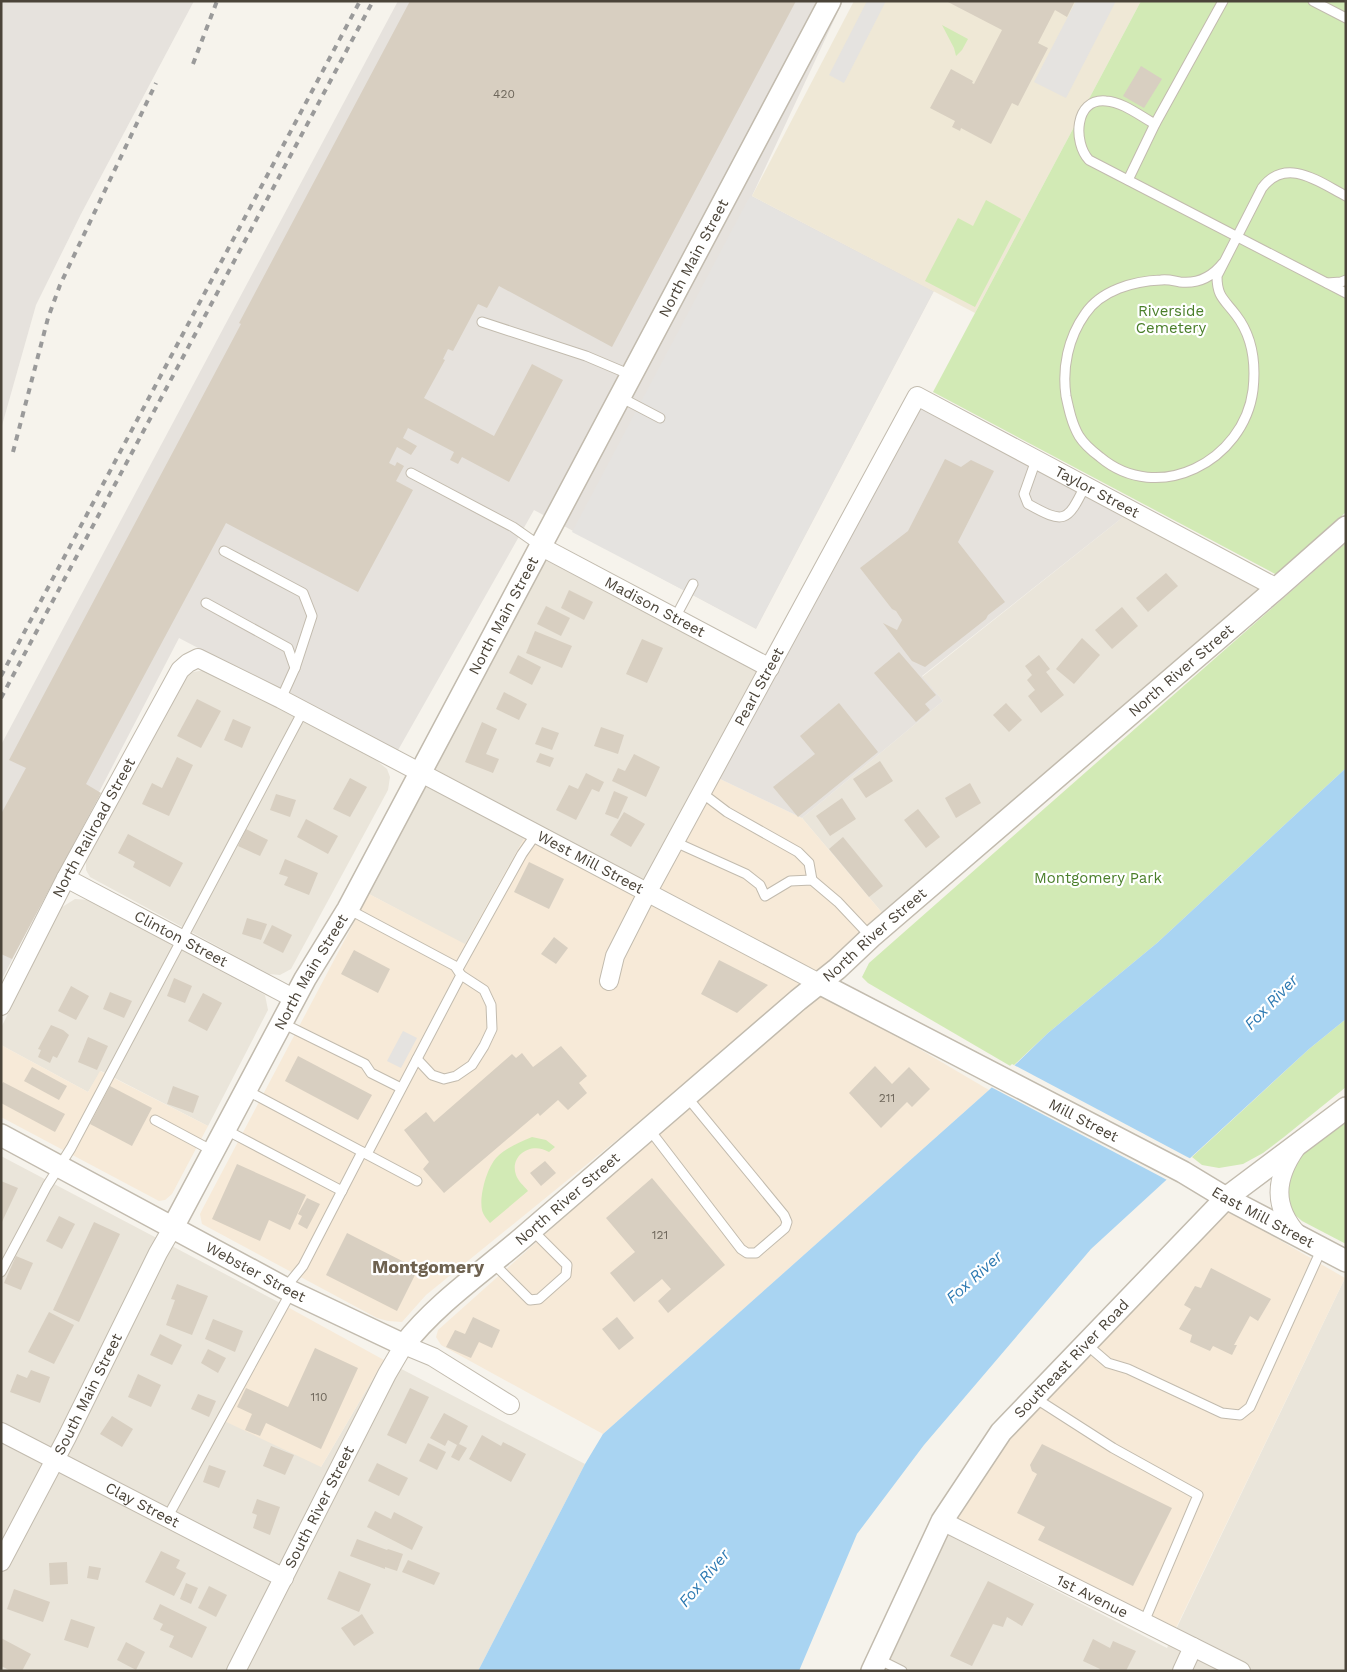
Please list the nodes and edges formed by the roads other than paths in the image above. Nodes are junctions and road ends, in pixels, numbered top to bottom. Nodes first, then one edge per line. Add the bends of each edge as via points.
1 (830, 1) edge
2 (1223, 1) edge
3 (1312, 1) edge
4 (1346, 18) edge
5 (1155, 124) junction
6 (1128, 180) junction
7 (1346, 196) edge
8 (1238, 237) junction
9 (1223, 263) junction
10 (1346, 280) edge
11 (1327, 283) junction
12 (1346, 293) edge
13 (482, 322) dead end
14 (631, 376) junction
15 (918, 396) joint
16 (619, 397) junction
17 (660, 418) dead end
18 (1036, 460) junction
19 (411, 473) dead end
20 (1085, 486) junction
21 (1346, 527) edge
22 (540, 546) junction
23 (224, 551) dead end
24 (693, 584) dead end
25 (1277, 588) junction
26 (206, 603) dead end
27 (675, 618) junction
28 (198, 658) joint
29 (295, 668) junction
30 (770, 668) junction
31 (281, 699) junction
32 (303, 711) junction
33 (420, 774) junction
34 (702, 793) junction
35 (536, 834) junction
36 (675, 842) junction
37 (66, 878) junction
38 (812, 880) junction
39 (647, 894) junction
40 (348, 909) junction
41 (871, 938) junction
42 (181, 940) junction
43 (459, 972) junction
44 (609, 981) dead end
45 (819, 982) junction
46 (295, 999) junction
47 (1, 1006) edge
48 (282, 1023) junction
49 (417, 1059) junction
50 (983, 1067) joint
51 (401, 1088) junction
52 (246, 1090) junction
53 (687, 1096) junction
54 (1346, 1108) edge
55 (155, 1120) dead end
56 (648, 1129) junction
57 (225, 1130) junction
58 (1, 1135) edge
59 (1298, 1143) junction
60 (213, 1151) junction
61 (364, 1153) junction
62 (60, 1167) junction
63 (1182, 1172) joint
64 (417, 1181) dead end
65 (342, 1191) junction
66 (1226, 1198) junction
67 (173, 1227) junction
68 (532, 1230) junction
69 (1300, 1237) junction
70 (1322, 1248) junction
71 (1346, 1261) edge
72 (493, 1263) junction
73 (1, 1272) edge
74 (288, 1290) junction
75 (1086, 1344) junction
76 (404, 1345) junction
77 (1034, 1397) junction
78 (510, 1405) dead end
79 (1, 1432) edge
80 (55, 1460) junction
81 (167, 1518) junction
82 (942, 1521) junction
83 (1, 1562) edge
84 (284, 1578) junction
85 (1144, 1622) junction
86 (1193, 1647) junction
87 (875, 1665) edge
88 (236, 1671) edge
89 (902, 1671) edge
90 (1182, 1671) edge
91 (1240, 1671) edge

1 - 14 street, North Main Street
2 - 5 lane
3 - 4 lane
5 - 6 lane
5 - 6 lane via 1115,102 1104,100 1087,108 1081,116 1078,133 1084,154 1089,160
6 - 8 lane
7 - 8 lane via 1302,174 1275,175 1262,188
8 - 9 lane
8 - 11 lane
9 - 9 lane via 1217,276 1217,287 1244,328 1253,355 1253,390 1243,424 1223,450 1190,471 1155,478 1117,469 1089,448 1073,425 1064,383 1065,364 1076,329 1099,299 1113,291 1143,282 1183,282 1209,277
10 - 11 lane
11 - 12 lane
13 - 14 lane via 586,356
14 - 16 street, North Main Street
15 - 18 street, Taylor Street
15 - 30 street, Pearl Street
16 - 17 lane
16 - 22 street, North Main Street
18 - 20 street, Taylor Street
18 - 20 lane via 1024,494 1028,504 1050,516 1064,517 1074,510
19 - 22 lane via 513,527
20 - 25 street, Taylor Street
21 - 25 street, North River Street
22 - 27 street, Madison Street
22 - 33 street, North Main Street
23 - 29 lane via 304,593 312,616
24 - 27 lane
25 - 41 street, North River Street
26 - 29 lane via 288,648
27 - 30 street, Madison Street
28 - 31 street, West Mill Street
28 - 37 street, North Railroad Street via 180,670
29 - 31 lane
30 - 34 street, Pearl Street
31 - 32 street, West Mill Street
32 - 33 street, West Mill Street
32 - 42 lane
33 - 35 street, West Mill Street
33 - 40 street, North Main Street
34 - 36 street, Pearl Street
34 - 38 lane via 727,812 798,852 809,863
35 - 39 street, West Mill Street
35 - 43 lane
36 - 38 lane via 746,874 760,885 765,896 790,880
36 - 39 street, Pearl Street
37 - 42 street, Clinton Street
37 - 47 street, North Railroad Street
38 - 41 lane via 838,902
39 - 44 street, Pearl Street via 615,956
39 - 45 street, West Mill Street
40 - 43 lane via 455,966
40 - 46 street, North Main Street
41 - 45 street, North River Street
42 - 46 street, Clinton Street
42 - 62 lane
43 - 49 lane
43 - 49 lane via 484,990 491,1005 492,1029 484,1046 472,1065 456,1076 444,1079 432,1075
45 - 50 street, West Mill Street
45 - 53 street, North River Street
46 - 48 street, North Main Street
48 - 51 lane via 365,1064 371,1073
48 - 52 street, North Main Street
49 - 51 lane
50 - 63 street, Mill Street
51 - 61 lane
52 - 57 street, North Main Street
52 - 61 lane
53 - 56 street, North River Street
53 - 56 lane via 784,1215 785,1228 756,1253 741,1249
54 - 59 street, Southeast River Road
55 - 60 lane
56 - 68 street, North River Street
57 - 60 street, North Main Street
57 - 65 lane
58 - 62 street, Webster Street
59 - 66 street, Southeast River Road
59 - 69 street via 1288,1159 1279,1186 1283,1214
60 - 67 street, North Main Street
61 - 64 lane
61 - 65 lane
62 - 67 street, Webster Street
62 - 73 lane
63 - 66 street, East Mill Street
65 - 74 lane
66 - 69 street, East Mill Street
66 - 75 street, Southeast River Road
67 - 74 street, Webster Street
67 - 80 street, South Main Street
68 - 72 street, North River Street
68 - 72 lane via 567,1266 566,1275 539,1300 530,1300
69 - 70 street, East Mill Street
70 - 71 street, East Mill Street
70 - 75 lane via 1250,1407 1240,1415 1222,1413 1128,1369 1108,1363
72 - 76 street, North River Street via 436,1309
74 - 76 street, Webster Street
74 - 81 lane
75 - 77 street, Southeast River Road
76 - 78 street, Webster Street via 433,1357
76 - 84 street, South River Street
77 - 82 street, Southeast River Road via 1001,1432
77 - 85 lane via 1114,1448 1198,1495
79 - 80 street, Clay Street
80 - 81 street, Clay Street
80 - 83 street, South Main Street
81 - 84 street, Clay Street
82 - 85 street, 1st Avenue
82 - 87 street, Southeast River Road
84 - 88 street, South River Street
85 - 86 street, 1st Avenue
86 - 90 street
86 - 91 street, 1st Avenue
87 - 89 lane

